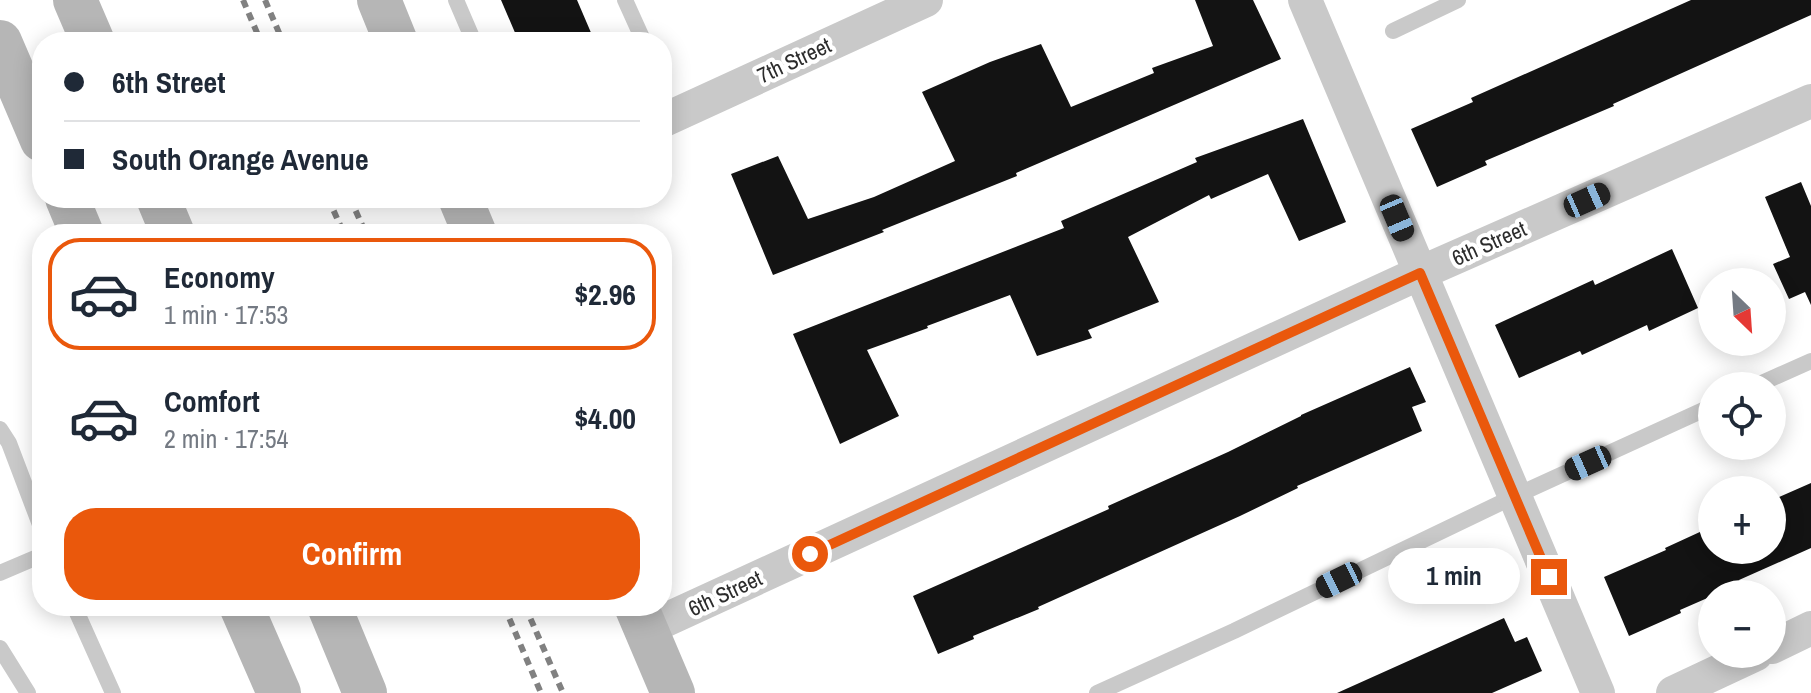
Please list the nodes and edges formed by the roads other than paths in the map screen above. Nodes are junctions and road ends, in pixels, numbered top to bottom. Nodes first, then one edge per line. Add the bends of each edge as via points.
1 (75, 0) edge
2 (456, 0) edge
3 (625, 0) edge
4 (926, 0) edge
5 (1305, 0) edge
6 (1458, 0) edge
7 (1393, 31) dead end
8 (89, 32) edge
9 (470, 32) edge
10 (639, 32) edge
11 (0, 42) edge
12 (1811, 101) edge
13 (672, 116) edge
14 (32, 117) edge
15 (1420, 273) junction
16 (1811, 361) edge
17 (1786, 372) edge
18 (1698, 412) edge
19 (0, 429) edge
20 (1515, 496) junction
21 (32, 504) edge
22 (32, 559) edge
23 (0, 573) edge
24 (672, 604) edge
25 (78, 616) edge
26 (245, 616) edge
27 (333, 616) edge
28 (641, 618) edge
29 (1811, 628) edge
30 (1786, 640) edge
31 (0, 648) edge
32 (1726, 668) edge
33 (28, 693) edge
34 (113, 693) edge
35 (279, 693) edge
36 (365, 693) edge
37 (673, 693) edge
38 (1097, 693) edge
39 (1598, 693) edge
40 (1673, 693) edge

1 - 8 main road
2 - 9 lane
3 - 10 lane
4 - 13 street, 7th Street
5 - 15 street
6 - 7 lane
11 - 14 main road
12 - 15 street, 6th Street
15 - 20 street
15 - 24 street, 6th Street
16 - 17 lane
18 - 20 lane
19 - 21 lane
20 - 38 lane
20 - 39 street
22 - 23 lane
25 - 34 lane
26 - 35 main road
27 - 36 main road
28 - 37 main road
29 - 30 street
31 - 33 lane
32 - 40 street

